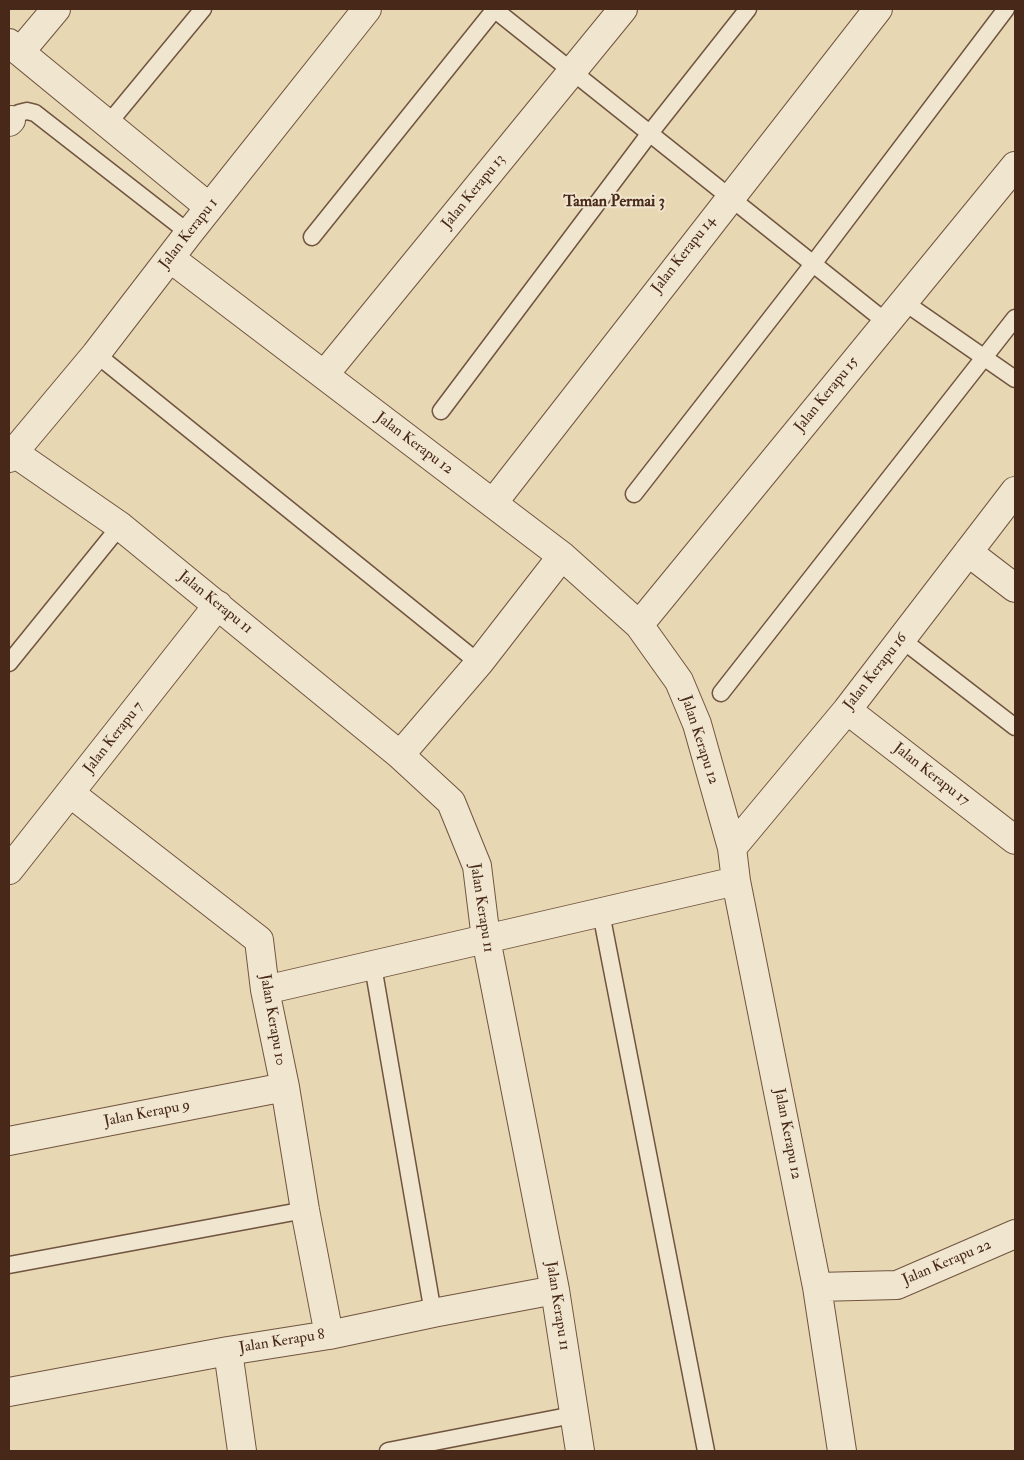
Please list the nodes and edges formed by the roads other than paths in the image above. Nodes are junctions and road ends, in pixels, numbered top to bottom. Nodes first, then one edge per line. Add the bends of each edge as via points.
1 (56, 9) edge
2 (203, 9) edge
3 (368, 9) edge
4 (495, 9) edge
5 (623, 9) edge
6 (748, 9) edge
7 (878, 9) edge
8 (1006, 9) edge
9 (15, 47) edge
10 (572, 72) junction
11 (10, 121) edge
12 (108, 124) junction
13 (650, 133) junction
14 (1015, 166) edge
15 (729, 197) junction
16 (209, 207) junction
17 (189, 233) junction
18 (312, 237) dead end
19 (170, 258) junction
20 (813, 264) junction
21 (904, 302) junction
22 (1015, 318) edge
23 (886, 322) junction
24 (96, 354) junction
25 (984, 358) junction
26 (324, 376) junction
27 (1015, 379) edge
28 (441, 411) dead end
29 (11, 455) edge
30 (1015, 492) edge
31 (634, 494) dead end
32 (493, 503) junction
33 (120, 526) junction
34 (968, 552) junction
35 (562, 556) junction
36 (1015, 588) edge
37 (218, 605) junction
38 (638, 625) junction
39 (902, 639) junction
40 (9, 663) edge
41 (478, 663) junction
42 (721, 693) dead end
43 (846, 710) junction
44 (1015, 727) edge
45 (400, 755) junction
46 (70, 793) junction
47 (1015, 840) edge
48 (732, 848) junction
49 (9, 870) edge
50 (736, 881) junction
51 (601, 913) junction
52 (486, 939) junction
53 (372, 966) junction
54 (265, 990) junction
55 (285, 1087) junction
56 (9, 1142) edge
57 (304, 1210) junction
58 (1015, 1234) edge
59 (9, 1265) edge
60 (817, 1287) junction
61 (555, 1290) junction
62 (433, 1312) junction
63 (329, 1335) junction
64 (228, 1351) junction
65 (9, 1392) edge
66 (573, 1415) junction
67 (242, 1451) edge
68 (388, 1451) edge
69 (580, 1451) edge
70 (706, 1451) edge
71 (842, 1451) edge

1 - 9 street
2 - 12 lane
3 - 16 street, Jalan Kerapu 1
4 - 10 lane
4 - 18 lane
5 - 10 street, Jalan Kerapu 13
6 - 13 lane
7 - 15 street, Jalan Kerapu 14
8 - 20 lane
9 - 12 street
10 - 13 lane
10 - 26 street, Jalan Kerapu 13
11 - 17 lane via 27,111 35,113
12 - 16 street
13 - 15 lane
13 - 28 lane
14 - 21 street, Jalan Kerapu 15
15 - 20 lane
15 - 32 street, Jalan Kerapu 14
16 - 17 street, Jalan Kerapu 1
17 - 19 street, Jalan Kerapu 1
19 - 24 street, Jalan Kerapu 1
19 - 26 street, Jalan Kerapu 12
20 - 23 lane
20 - 31 lane
21 - 23 street, Jalan Kerapu 15
21 - 25 lane
22 - 25 lane
23 - 38 street, Jalan Kerapu 15
24 - 29 street, Jalan Kerapu 1
24 - 41 lane
25 - 27 lane
25 - 42 lane
26 - 32 street, Jalan Kerapu 12
29 - 33 street, Jalan Kerapu 11
30 - 34 street, Jalan Kerapu 16
32 - 35 street, Jalan Kerapu 12
33 - 37 street, Jalan Kerapu 11
33 - 40 lane
34 - 36 street
34 - 39 street, Jalan Kerapu 16
35 - 38 street, Jalan Kerapu 12
35 - 41 street
37 - 45 street, Jalan Kerapu 11
37 - 46 street, Jalan Kerapu 7
38 - 48 street, Jalan Kerapu 12 via 679,681 687,698
39 - 43 street, Jalan Kerapu 16
39 - 44 lane
41 - 45 street
43 - 47 street, Jalan Kerapu 17
43 - 48 street, Jalan Kerapu 16
45 - 52 street, Jalan Kerapu 11 via 451,802 477,866
46 - 49 street, Jalan Kerapu 7
46 - 54 street, Jalan Kerapu 10 via 259,940
48 - 50 street, Jalan Kerapu 12
50 - 51 street
50 - 60 street, Jalan Kerapu 12
51 - 52 street
51 - 70 lane
52 - 53 street
52 - 61 street, Jalan Kerapu 11
53 - 54 street
53 - 62 lane
54 - 55 street, Jalan Kerapu 10
55 - 56 street, Jalan Kerapu 9
55 - 57 street, Jalan Kerapu 10
57 - 59 lane
57 - 63 street, Jalan Kerapu 10
58 - 60 street, Jalan Kerapu 22 via 897,1284
60 - 71 street, Jalan Kerapu 12
61 - 62 street, Jalan Kerapu 8
61 - 66 street, Jalan Kerapu 11
62 - 63 street, Jalan Kerapu 8
63 - 64 street, Jalan Kerapu 8
64 - 65 street, Jalan Kerapu 8
64 - 67 street
66 - 68 lane
66 - 69 street, Jalan Kerapu 11

